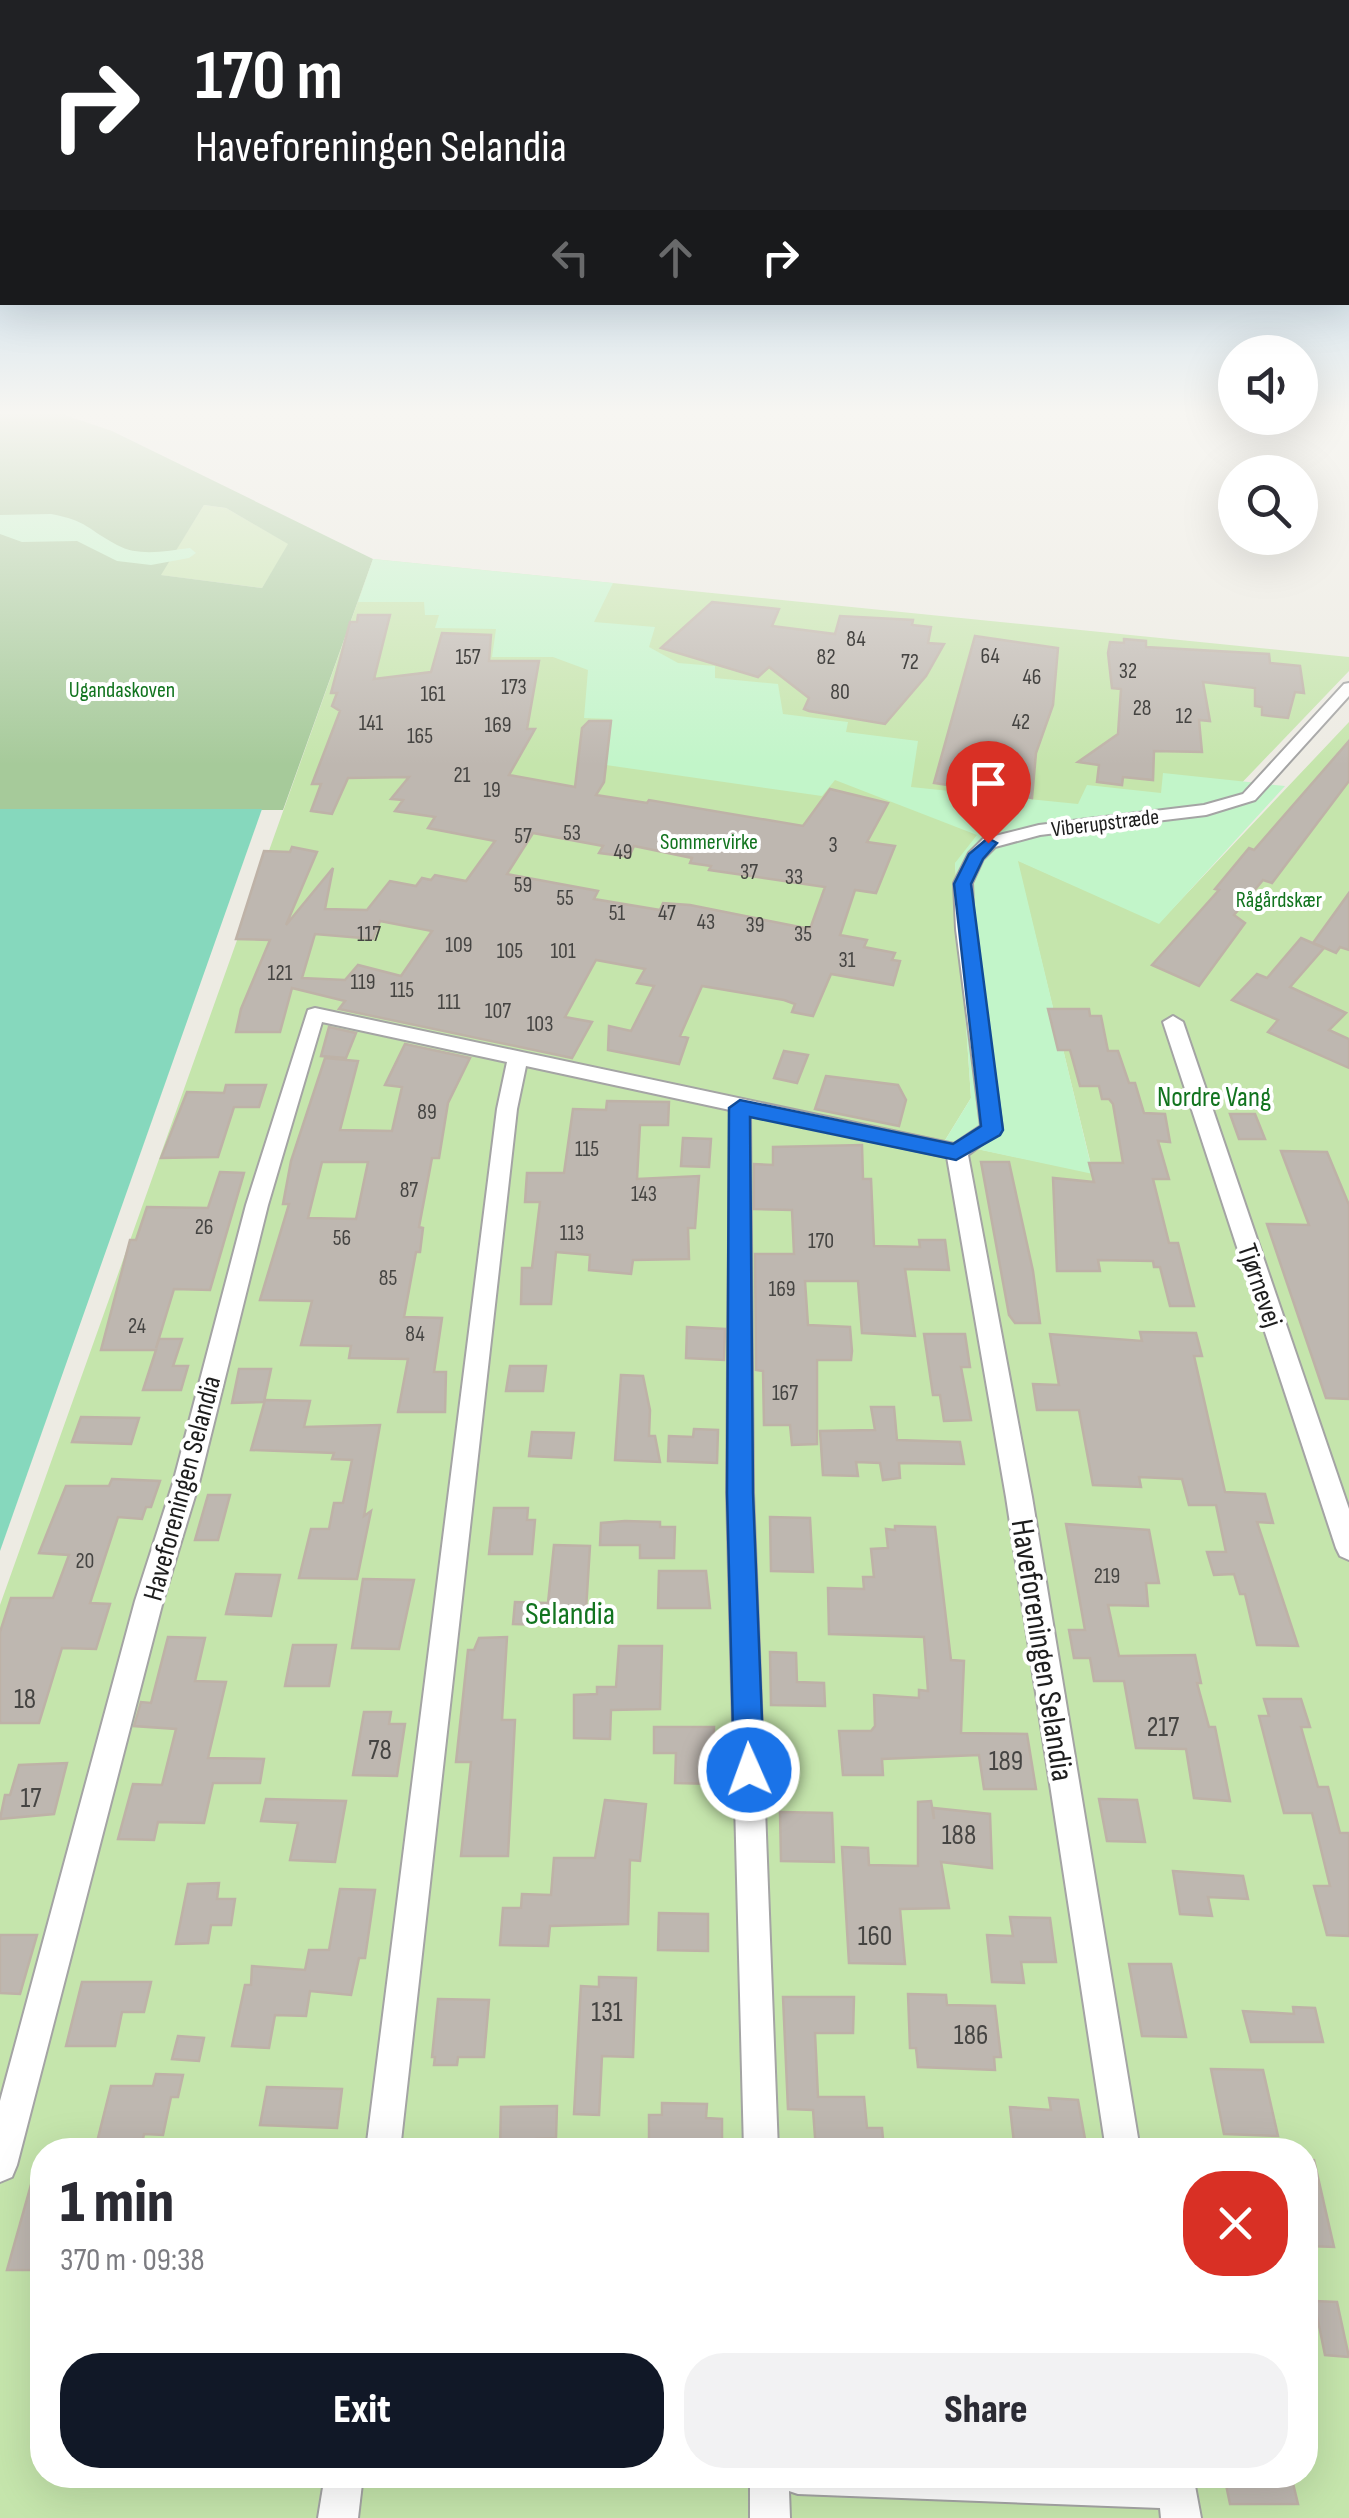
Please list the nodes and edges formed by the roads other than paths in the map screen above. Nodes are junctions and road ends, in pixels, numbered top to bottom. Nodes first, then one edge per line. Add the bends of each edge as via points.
1 (1349, 688) edge
2 (1173, 1022) dead end
3 (518, 1059) junction
4 (740, 1108) junction
5 (956, 1152) junction
6 (1349, 1548) edge
7 (384, 2138) edge
8 (761, 2138) edge
9 (1120, 2138) edge
10 (0, 2165) edge
11 (342, 2488) edge
12 (769, 2488) edge
13 (1057, 2488) edge
14 (1177, 2494) edge
15 (338, 2518) edge
16 (770, 2518) edge

1 - 5 street, Viberupstræde via 1249,797 1206,810 1039,830 988,843 975,858 962,884 992,1130
2 - 6 street, Tjørnevej
3 - 4 street, Haveforeningen Selandia
3 - 7 street via 471,1395
3 - 10 street, Haveforeningen Selandia via 314,1014
4 - 5 street, Haveforeningen Selandia
4 - 8 street via 740,1493
5 - 9 street, Haveforeningen Selandia via 1022,1516
11 - 15 street
12 - 16 street
13 - 14 street

